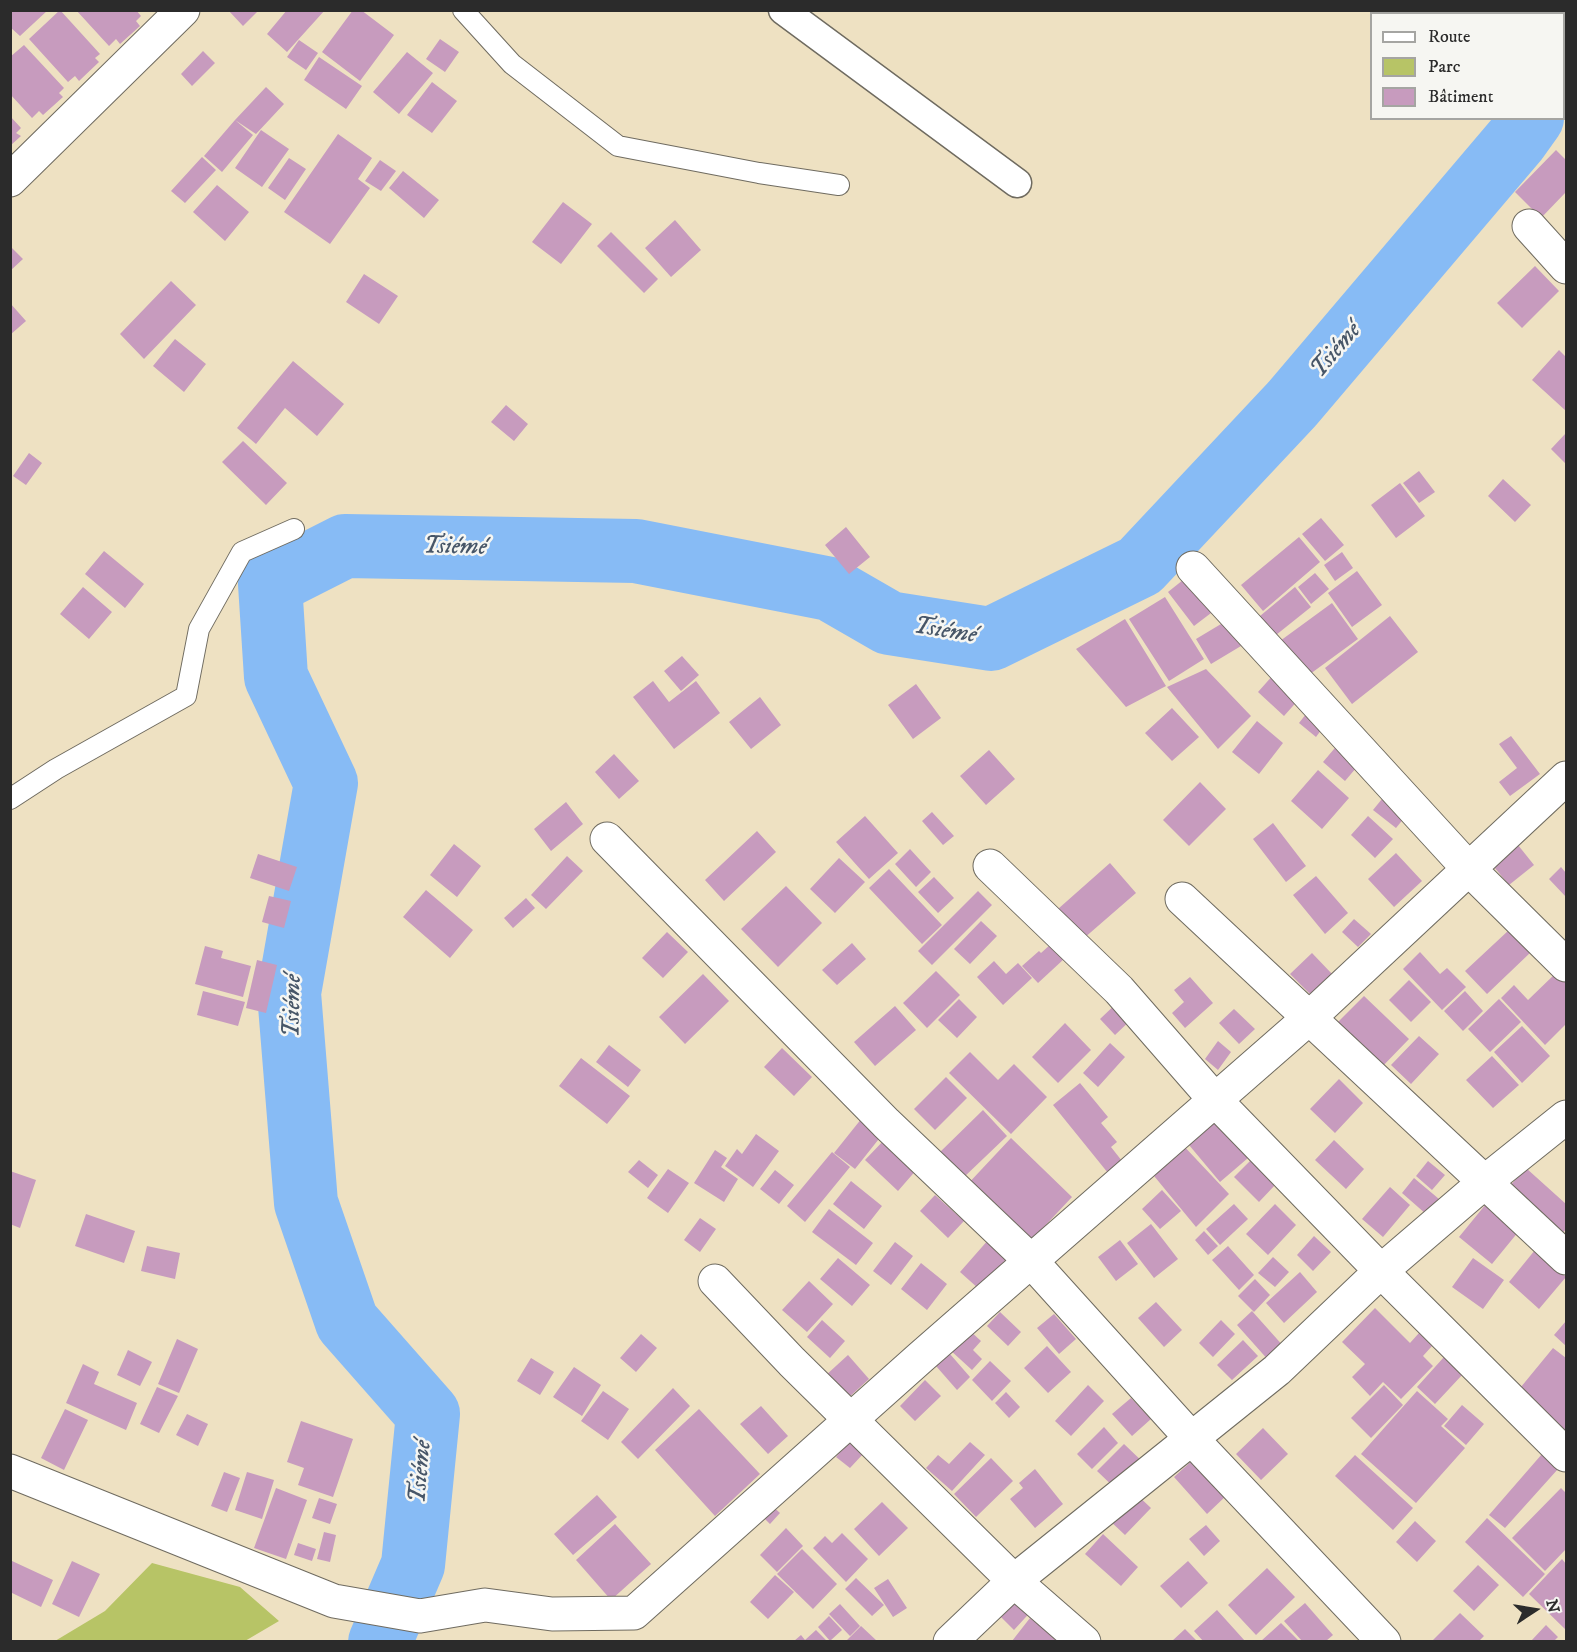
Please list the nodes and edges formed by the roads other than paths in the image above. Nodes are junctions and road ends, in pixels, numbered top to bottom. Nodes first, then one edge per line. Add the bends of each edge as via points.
1 (183, 10) edge
2 (463, 10) edge
3 (783, 10) edge
4 (10, 180) edge
5 (1017, 183) dead end
6 (839, 185) dead end
7 (1529, 226) dead end
8 (1566, 267) edge
9 (294, 529) dead end
10 (1193, 568) dead end
11 (1566, 778) edge
12 (10, 799) edge
13 (608, 838) dead end
14 (990, 866) dead end
15 (1468, 868) junction
16 (1182, 899) dead end
17 (1566, 965) edge
18 (1310, 1018) junction
19 (1215, 1100) junction
20 (1566, 1117) edge
21 (1486, 1181) junction
22 (1566, 1258) edge
23 (1032, 1262) junction
24 (1381, 1271) junction
25 (716, 1281) dead end
26 (852, 1421) junction
27 (1191, 1438) junction
28 (1566, 1455) edge
29 (10, 1471) edge
30 (1014, 1581) junction
31 (950, 1641) edge
32 (1084, 1641) edge
33 (1384, 1641) edge

1 - 4 street
2 - 6 lane via 512,64 618,146
3 - 5 street
7 - 8 street
9 - 12 lane via 242,552 199,629 186,696
10 - 15 street
11 - 15 street
13 - 23 street via 886,1123
14 - 19 street via 1119,990
15 - 17 street
15 - 18 street
16 - 18 street
18 - 19 street
18 - 21 street
19 - 23 street
19 - 24 street
20 - 21 street
21 - 22 street
21 - 24 street
23 - 26 street
23 - 27 street
24 - 27 street via 1277,1370
24 - 28 street
25 - 26 street
26 - 29 street via 634,1613 552,1614 485,1605 420,1616 334,1601
26 - 30 street
27 - 30 street
27 - 33 street
30 - 31 street
30 - 32 street

